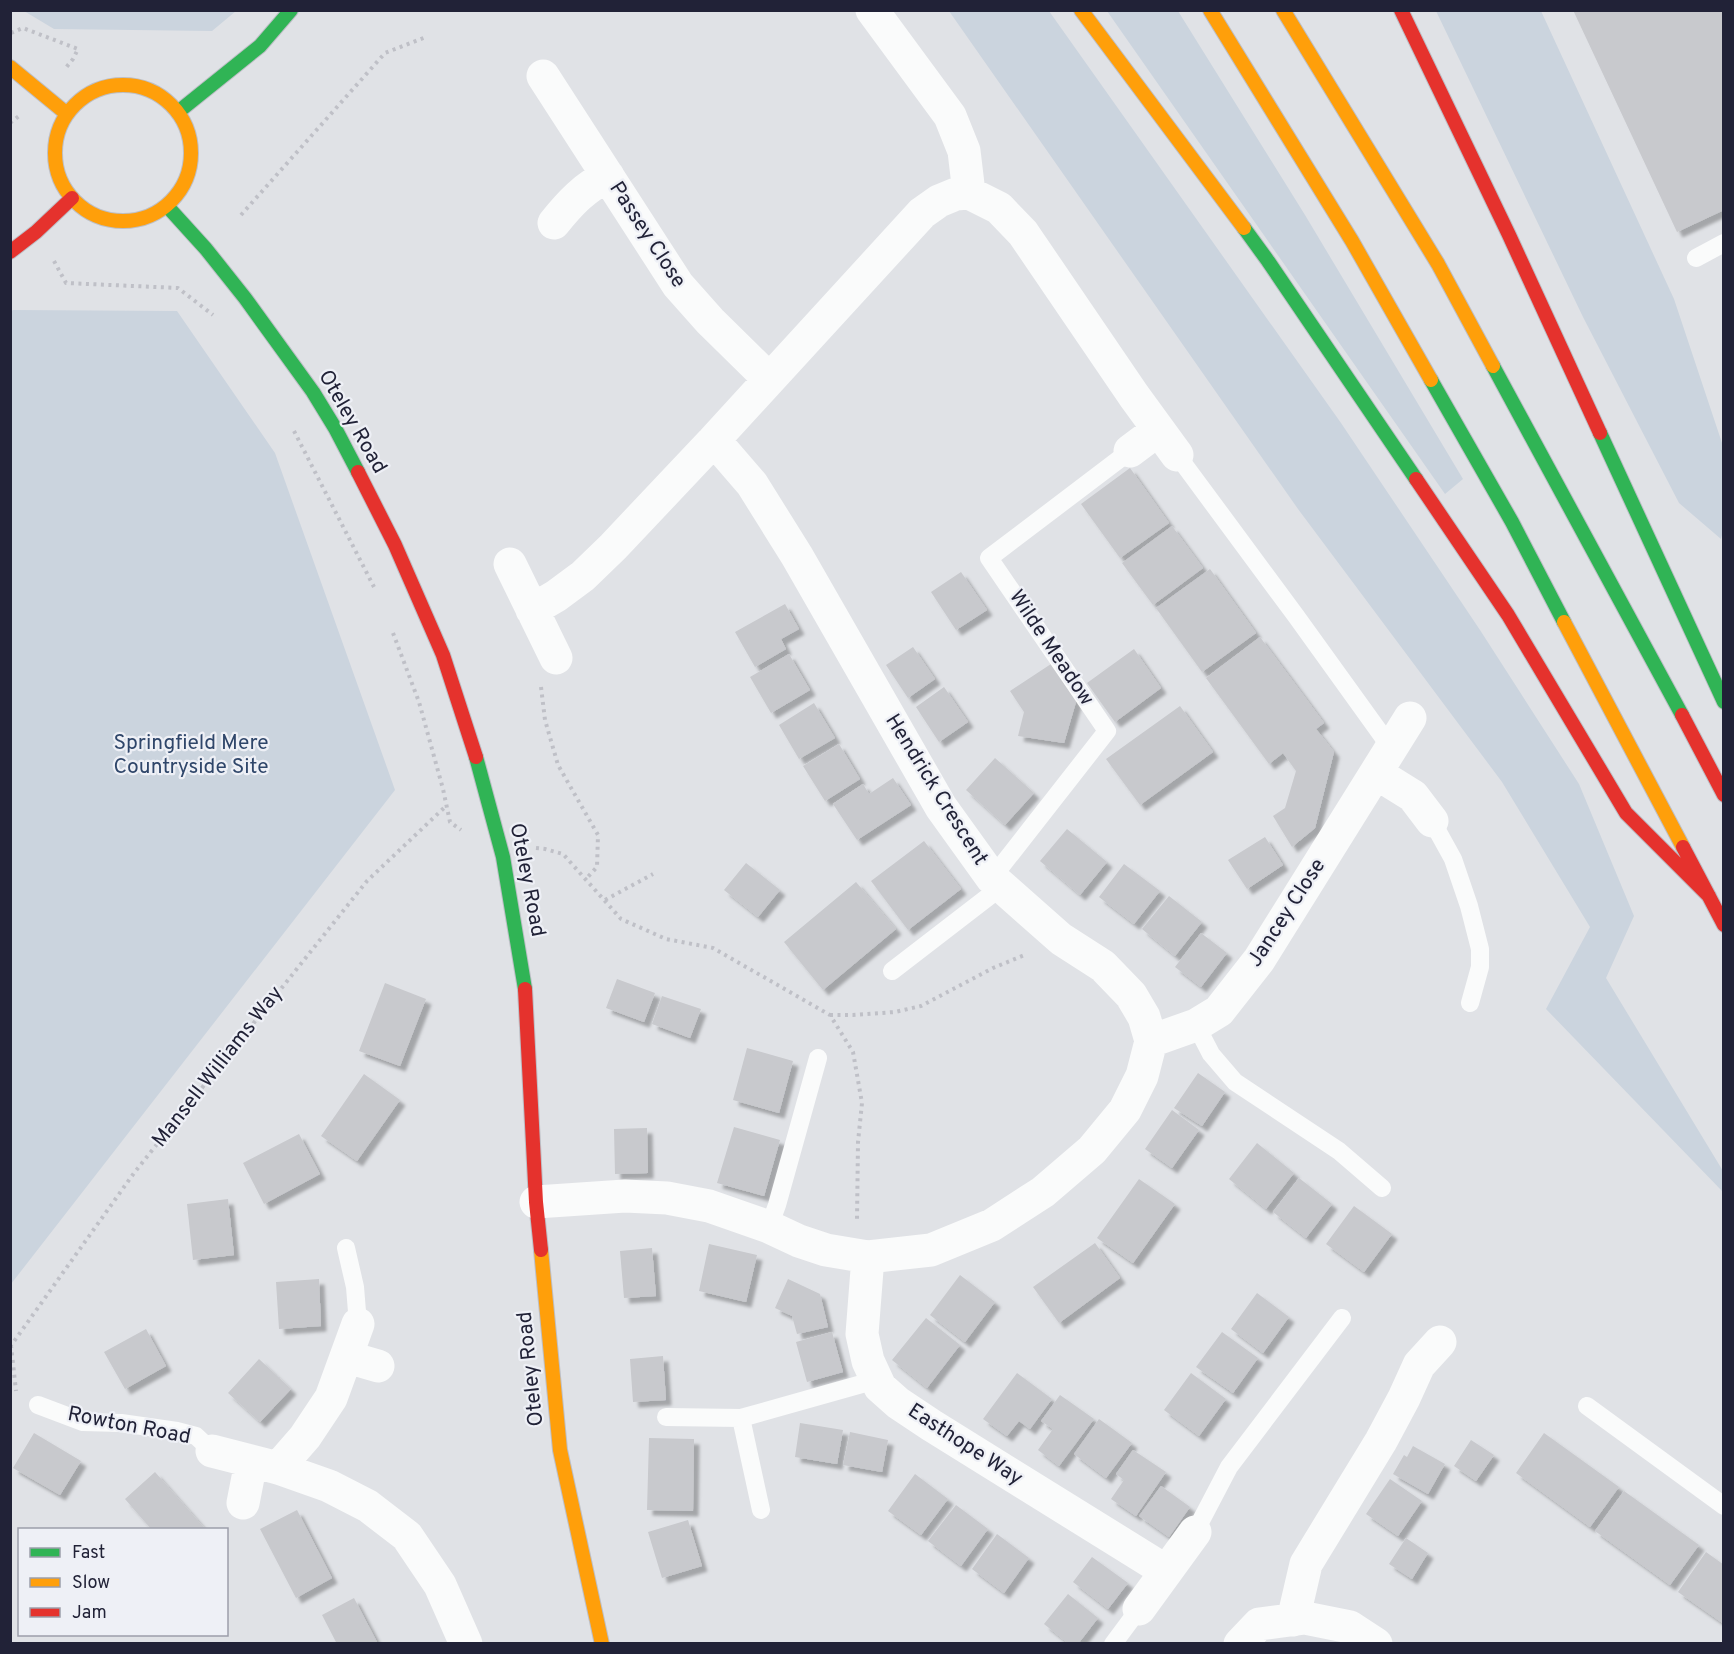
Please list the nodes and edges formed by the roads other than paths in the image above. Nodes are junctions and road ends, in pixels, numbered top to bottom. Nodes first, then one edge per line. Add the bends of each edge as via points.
1 (291, 10) edge
2 (872, 10) edge
3 (1081, 10) edge
4 (1210, 10) edge
5 (1283, 10) edge
6 (1401, 10) edge
7 (10, 67) edge
8 (543, 76) dead end
9 (178, 112) junction
10 (67, 114) junction
11 (608, 176) junction
12 (969, 193) junction
13 (72, 198) junction
14 (167, 206) junction
15 (554, 224) dead end
16 (1724, 243) edge
17 (10, 252) edge
18 (1696, 258) dead end
19 (769, 379) junction
20 (714, 440) junction
21 (1167, 442) junction
22 (1130, 451) joint
23 (510, 564) dead end
24 (532, 610) junction
25 (548, 670) road end
26 (1724, 702) edge
27 (1410, 718) dead end
28 (1383, 760) junction
29 (1724, 795) edge
30 (1432, 821) joint
31 (997, 883) junction
32 (1709, 896) junction
33 (1724, 925) edge
34 (892, 971) dead end
35 (1470, 1004) dead end
36 (1196, 1025) junction
37 (1151, 1041) junction
38 (818, 1058) dead end
39 (1383, 1188) dead end
40 (536, 1202) junction
41 (769, 1227) junction
42 (346, 1248) dead end
43 (868, 1257) junction
44 (1342, 1318) dead end
45 (358, 1324) joint
46 (1440, 1342) dead end
47 (347, 1357) junction
48 (378, 1366) dead end
49 (876, 1380) junction
50 (38, 1405) dead end
51 (1587, 1406) dead end
52 (666, 1417) dead end
53 (741, 1418) junction
54 (212, 1451) joint
55 (264, 1465) junction
56 (1720, 1496) edge
57 (243, 1503) dead end
58 (761, 1510) dead end
59 (1194, 1532) joint
60 (1166, 1571) junction
61 (1139, 1609) joint
62 (1293, 1620) junction
63 (466, 1644) edge
64 (602, 1644) edge
65 (1113, 1644) edge
66 (1240, 1644) edge
67 (1376, 1644) edge

1 - 9 main road via 260,46
2 - 12 street via 950,116 964,151
3 - 32 main road via 1282,280 1508,615 1626,813
4 - 32 main road via 1352,241 1506,512
5 - 29 main road via 1438,264
6 - 26 main road
7 - 10 main road
8 - 11 street, Passey Close
9 - 10 main road via 163,97 143,88 122,85 101,89 82,99
9 - 14 main road via 188,130 192,151 181,190
10 - 13 main road via 58,135 55,157 60,179
11 - 15 street via 578,195
11 - 19 street, Passey Close via 678,285
12 - 19 street via 939,201 922,213
12 - 21 street via 999,208 1023,233
13 - 14 main road via 88,212 129,221
13 - 17 main road
14 - 40 main road, Oteley Road via 245,298 313,392 395,545 443,655 493,813 523,974
16 - 18 lane
19 - 20 street
20 - 24 street via 583,576
20 - 31 street, Hendrick Crescent via 752,484 941,807
21 - 22 street
21 - 28 lane via 1296,616
22 - 31 lane, Wilde Meadow via 989,558 1107,731
23 - 24 street
24 - 25 street
27 - 28 street, Jancey Close
28 - 30 street
28 - 36 street, Jancey Close via 1259,960 1218,1011
30 - 35 lane via 1453,859 1480,949 1480,967
31 - 34 lane
31 - 37 street, Hendrick Crescent via 1061,939 1103,966 1131,996 1144,1017
32 - 33 main road
36 - 37 street, Jancey Close
36 - 39 lane via 1211,1054 1235,1082 1339,1151
37 - 43 street via 1142,1076 1125,1110 1092,1150 1043,1192 992,1225 931,1250
38 - 41 lane
40 - 41 street via 625,1196 667,1198 709,1206
40 - 64 main road, Oteley Road via 560,1450
41 - 43 street via 826,1250
42 - 45 lane via 356,1287
43 - 49 street, Easthope Way via 862,1334
44 - 59 lane via 1229,1467
45 - 47 street
46 - 62 street via 1419,1365 1381,1441 1306,1564
47 - 48 street
47 - 55 street via 331,1398 305,1437
49 - 53 lane
49 - 60 street, Easthope Way via 898,1403 931,1425
50 - 54 lane, Rowton Road via 83,1422 121,1423 196,1436
51 - 56 lane
52 - 53 lane
53 - 58 lane
54 - 55 street, Rowton Road
55 - 57 street
55 - 63 street, Rowton Road via 329,1486 368,1506 407,1536 440,1586
59 - 60 street
60 - 61 street
61 - 65 lane
62 - 66 street via 1259,1624
62 - 67 street via 1305,1618 1350,1627

